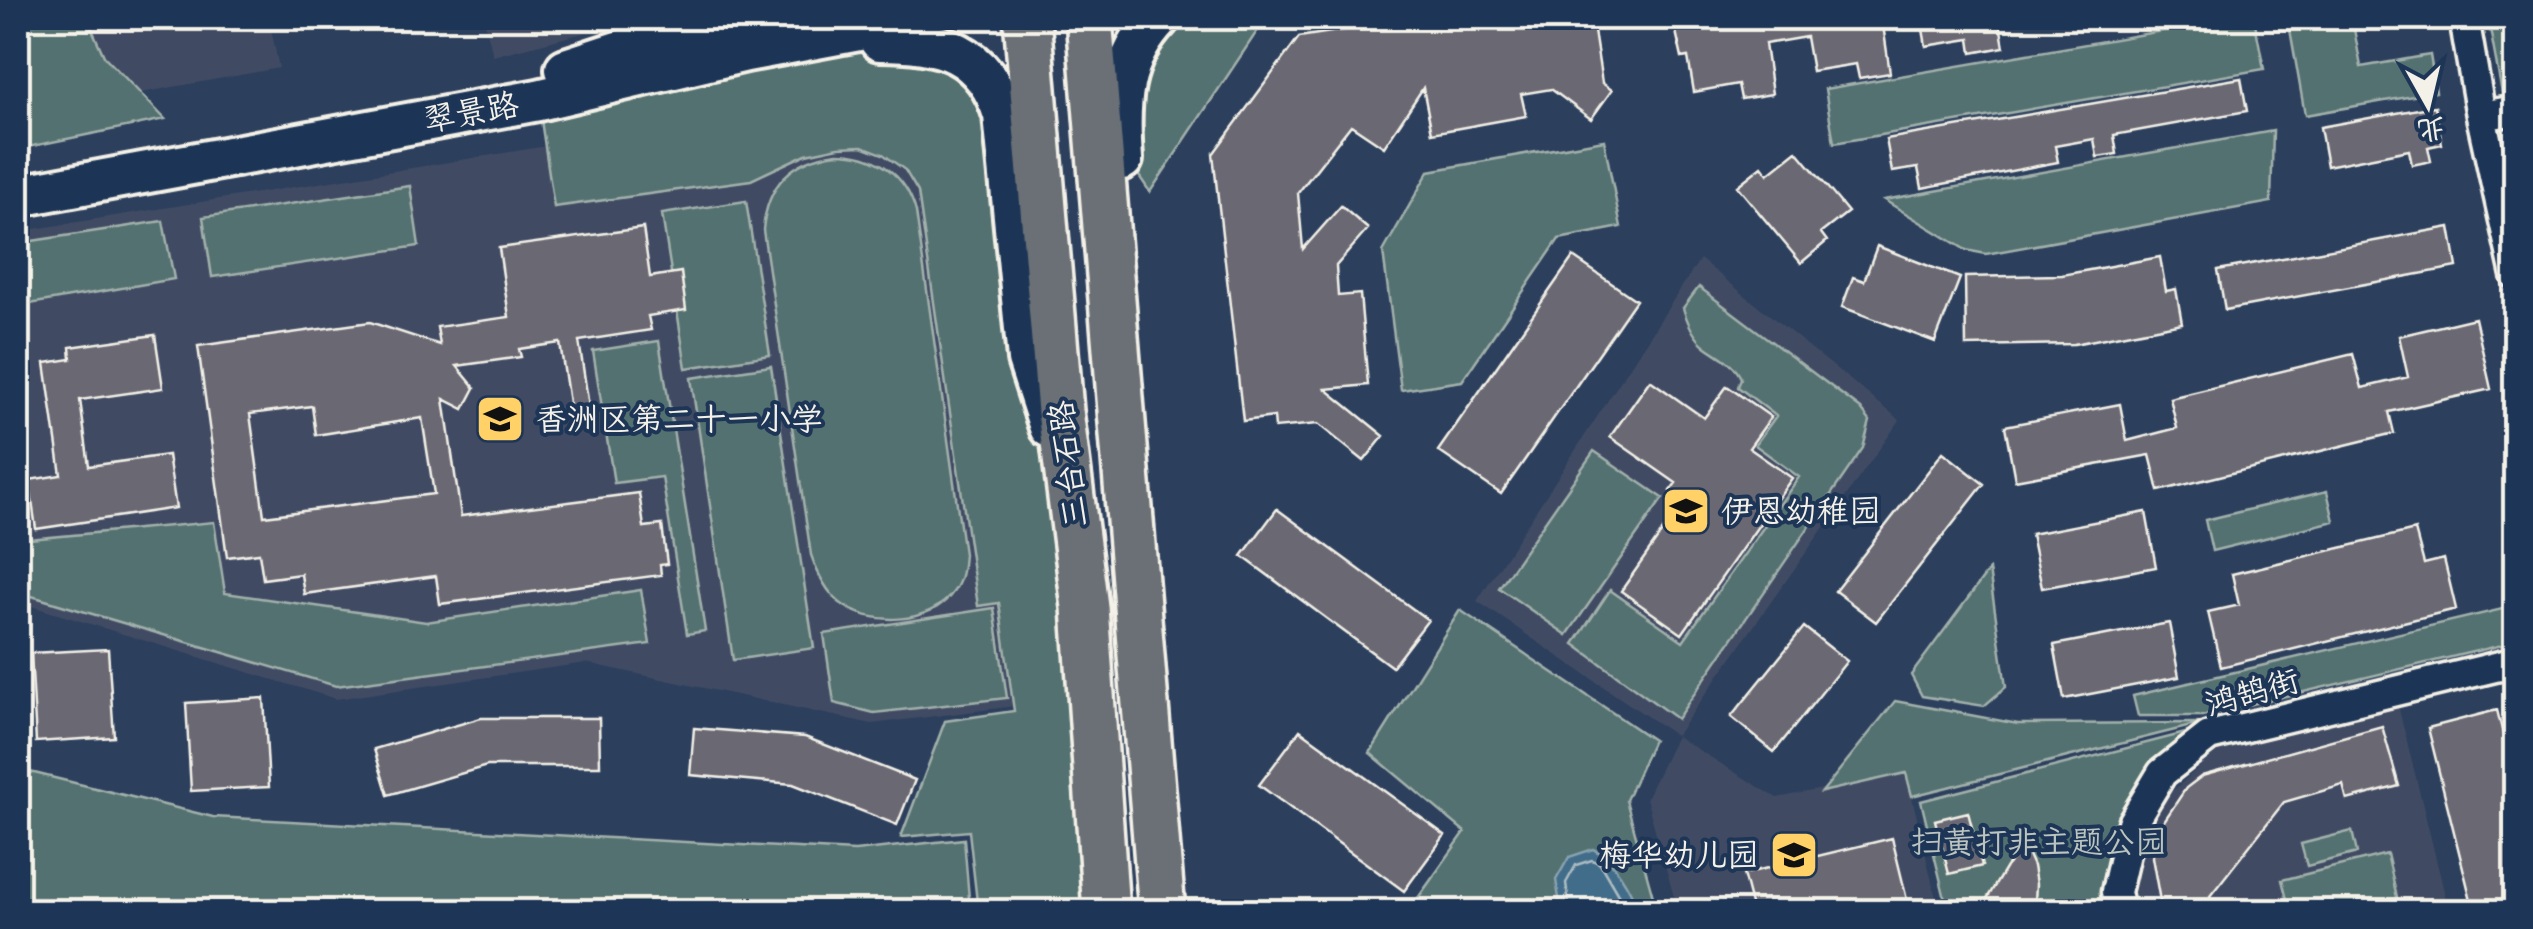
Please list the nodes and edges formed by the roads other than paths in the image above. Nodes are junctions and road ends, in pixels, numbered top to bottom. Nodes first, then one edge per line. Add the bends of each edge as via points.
1 (923, 18) edge
2 (1026, 18) edge
3 (1088, 18) edge
4 (1159, 18) edge
5 (2464, 18) edge
6 (743, 34) edge
7 (2516, 110) edge
8 (2481, 116) junction
9 (18, 170) edge
10 (18, 196) edge
11 (2516, 275) edge
12 (1070, 489) junction
13 (1132, 552) junction
14 (2516, 662) edge
15 (1106, 912) edge
16 (1162, 912) edge
17 (2120, 912) edge

1 - 6 main road, 翠景路
2 - 12 main road, 三台石路
3 - 13 main road, 三台石路
4 - 13 main road via 1126,72 1118,110 1142,393
5 - 8 street
6 - 9 main road, 翠景路 via 697,26 571,68
6 - 10 main road, 翠景路 via 538,100
6 - 12 main road via 919,42 951,49 983,73 1004,114 1028,359
7 - 8 street
8 - 11 street
12 - 15 main road, 三台石路
13 - 16 main road, 三台石路
14 - 17 street, 鸿鹄街 via 2209,736 2162,773 2132,822 2116,892

